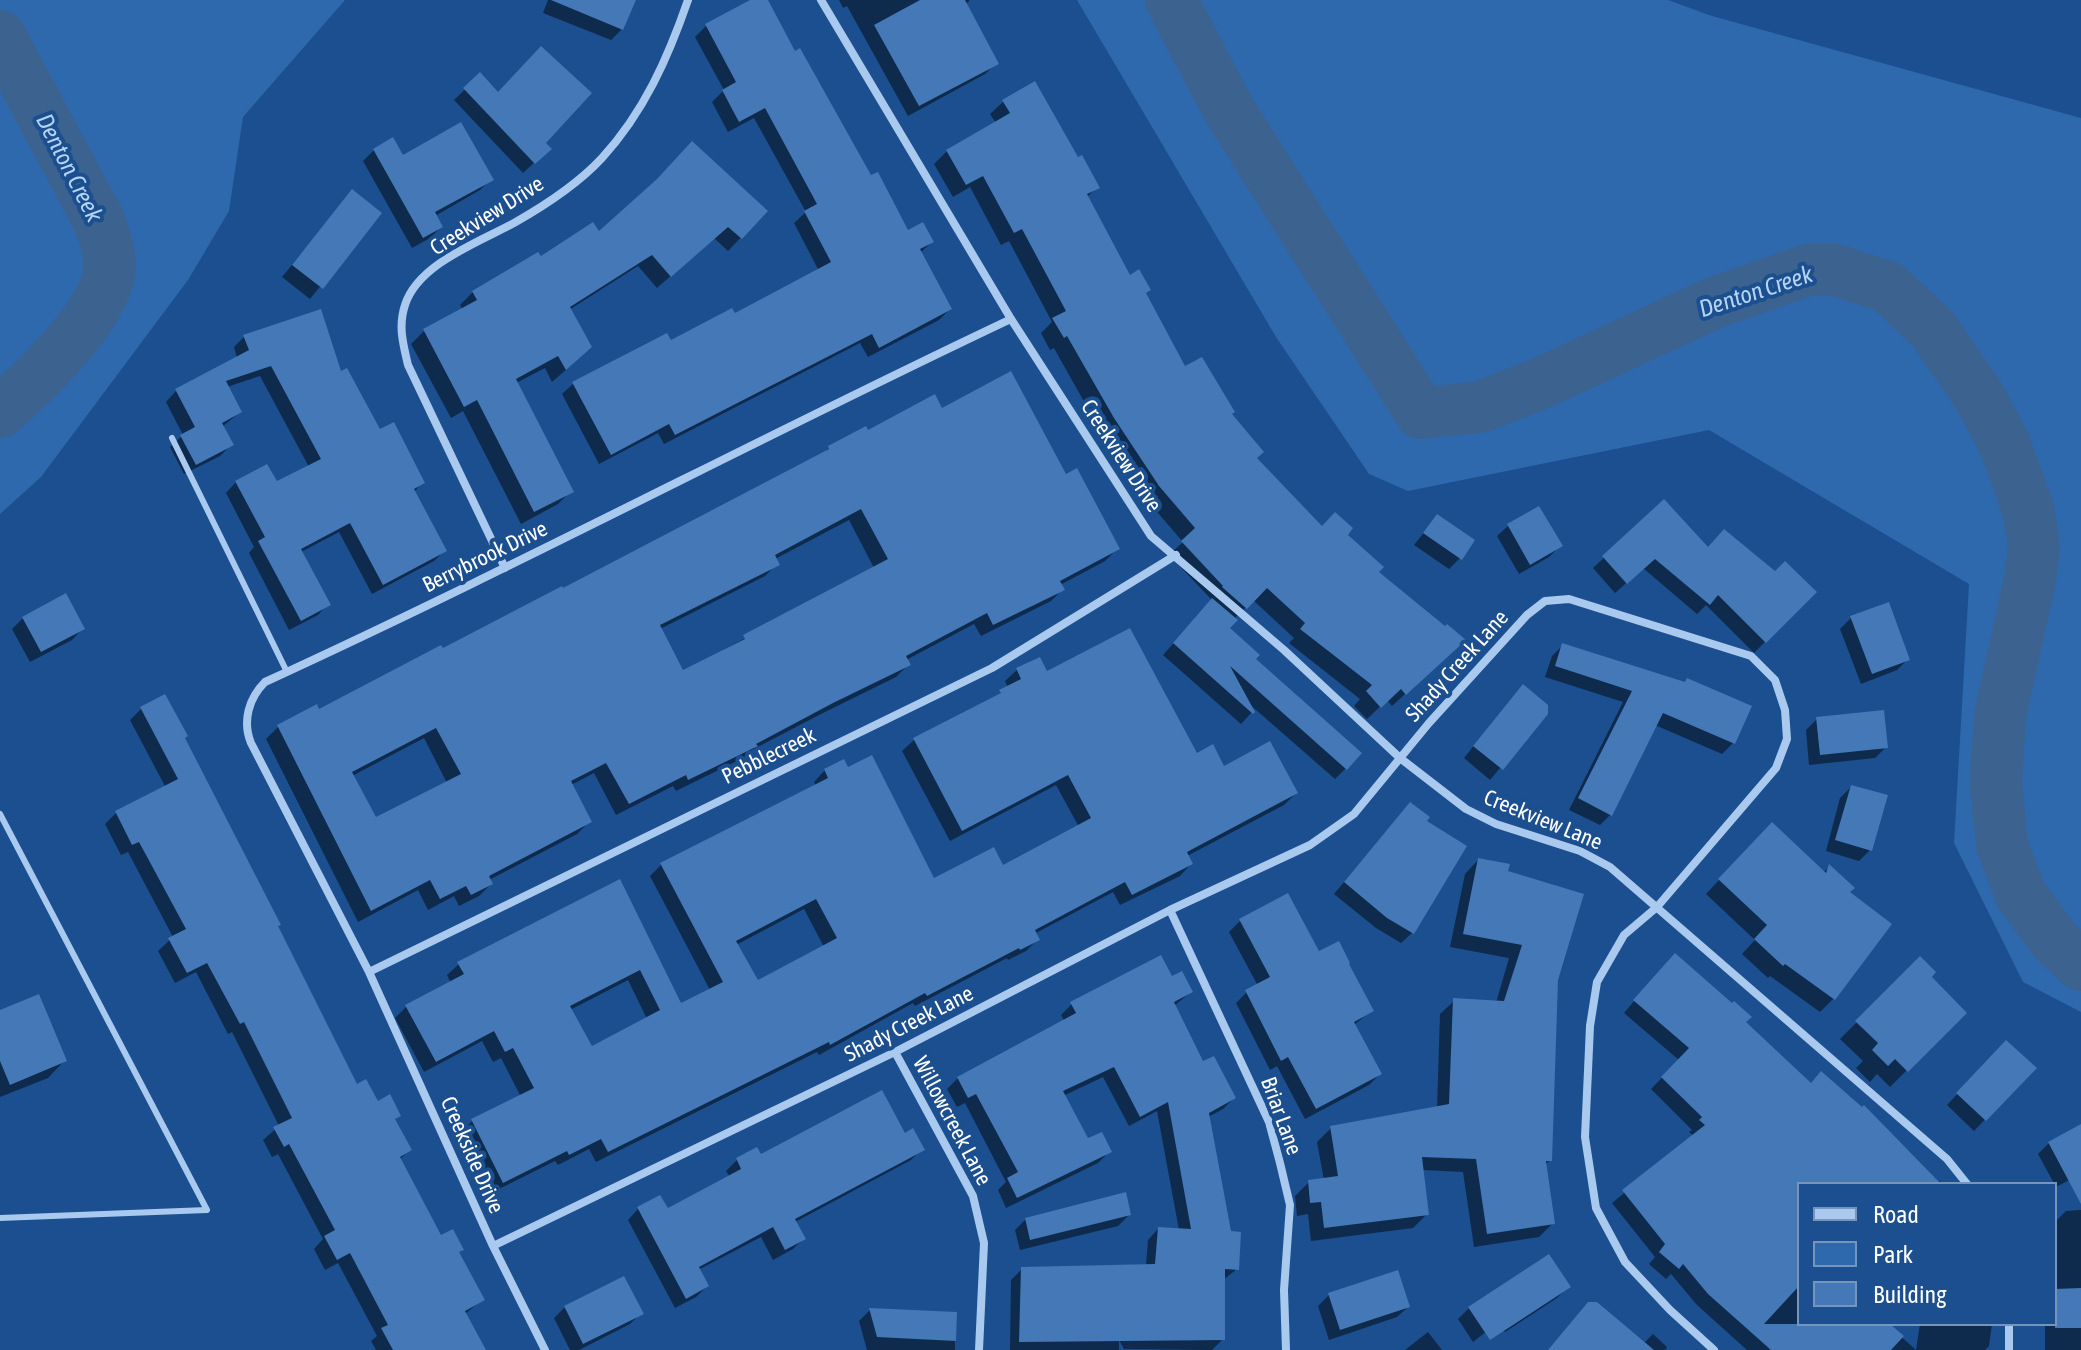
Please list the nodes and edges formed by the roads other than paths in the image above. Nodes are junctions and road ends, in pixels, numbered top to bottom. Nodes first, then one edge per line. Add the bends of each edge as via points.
1 (688, 0) edge
2 (821, 0) edge
3 (1011, 319) junction
4 (172, 438) dead end
5 (1176, 555) junction
6 (505, 568) junction
7 (287, 672) junction
8 (1400, 758) junction
9 (0, 815) edge
10 (1657, 907) junction
11 (1170, 910) junction
12 (369, 972) junction
13 (895, 1052) junction
14 (1965, 1182) edge
15 (0, 1218) edge
16 (493, 1246) junction
17 (2009, 1326) edge
18 (545, 1350) edge
19 (979, 1350) edge
20 (1286, 1350) edge
21 (1714, 1350) edge
22 (2009, 1350) edge

1 - 6 street, Creekview Drive via 670,53 640,111 600,160 515,222 453,254 414,287 405,305 401,331 408,365
2 - 3 street, Creekview Drive
3 - 5 street, Creekview Drive via 1151,536
3 - 6 street, Berrybrook Drive
4 - 7 lane
5 - 8 street, Creekview Lane
5 - 12 street, Pebblecreek via 992,668
6 - 7 street, Berrybrook Drive
7 - 12 street, Berrybrook Drive via 254,692 245,728
8 - 10 street, Creekview Lane via 1466,809 1610,867
8 - 10 street, Shady Creek Lane via 1485,658 1545,601 1569,599 1751,656 1775,680 1787,739 1776,768
8 - 11 street, Shady Creek Lane via 1354,814 1310,845
9 - 15 lane via 207,1210
10 - 14 street, Creekview Lane via 1947,1159
10 - 21 street, Shady Creek Lane via 1624,935 1597,982 1585,1137 1596,1208 1625,1262
11 - 13 street, Shady Creek Lane
11 - 20 street, Briar Lane via 1269,1122 1280,1163 1290,1205
12 - 16 street, Creekside Drive
13 - 16 street, Shady Creek Lane
13 - 19 street, Willowcreek Lane via 973,1196 984,1243
16 - 18 street, Creekside Drive
17 - 22 street

